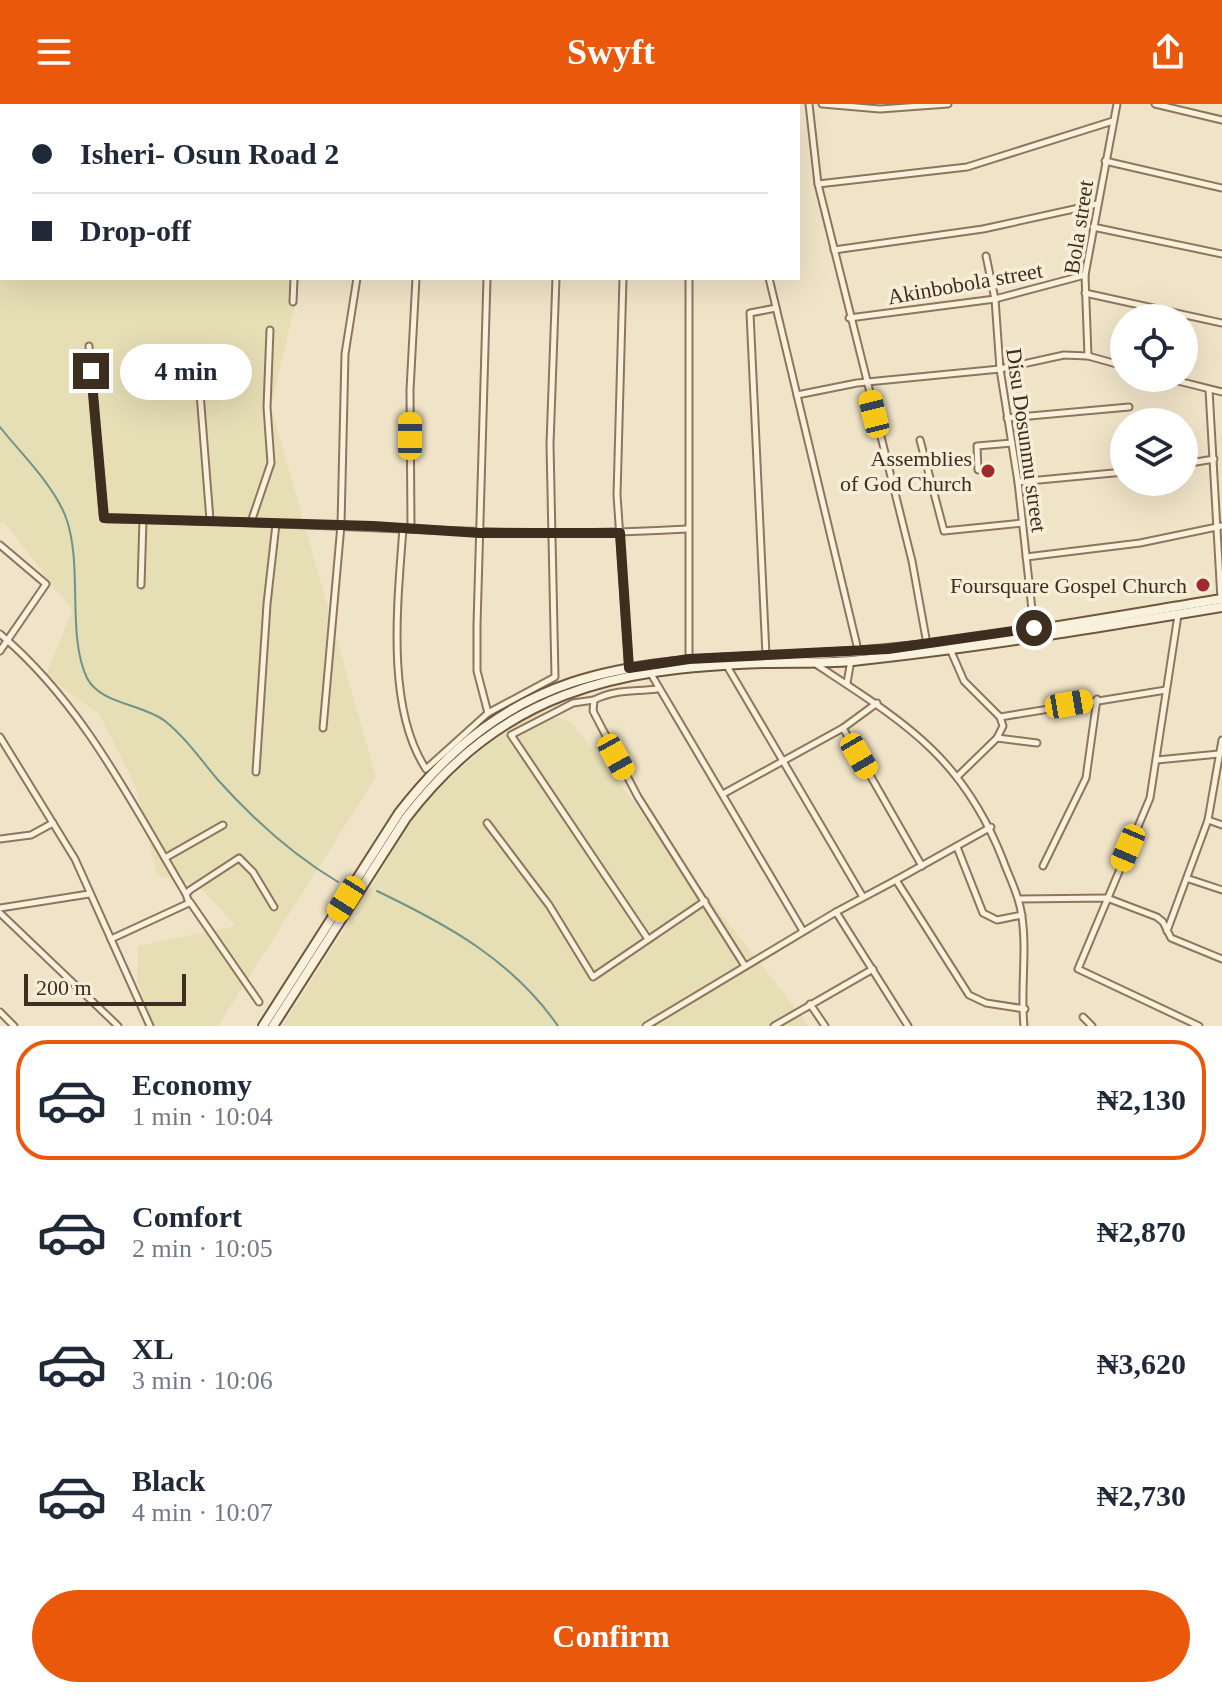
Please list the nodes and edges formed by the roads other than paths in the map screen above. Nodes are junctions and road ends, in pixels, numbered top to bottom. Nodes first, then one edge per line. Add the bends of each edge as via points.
1 (809, 104) edge
2 (822, 104) edge
3 (948, 104) edge
4 (1117, 104) edge
5 (1155, 104) edge
6 (1222, 120) edge
7 (1113, 121) junction
8 (1105, 161) junction
9 (818, 184) junction
10 (1222, 188) edge
11 (1097, 204) junction
12 (1093, 227) junction
13 (834, 250) junction
14 (1222, 254) edge
15 (986, 256) dead end
16 (1085, 275) junction
17 (294, 280) edge
18 (357, 280) edge
19 (416, 280) edge
20 (487, 280) edge
21 (556, 280) edge
22 (623, 280) edge
23 (689, 280) edge
24 (769, 280) edge
25 (1085, 293) junction
26 (995, 299) junction
27 (293, 302) dead end
28 (776, 308) junction
29 (849, 318) junction
30 (1222, 323) edge
31 (270, 330) dead end
32 (89, 346) dead end
33 (1088, 356) junction
34 (1110, 362) edge
35 (1000, 369) junction
36 (866, 385) junction
37 (1198, 387) edge
38 (1209, 390) junction
39 (1222, 392) edge
40 (200, 393) dead end
41 (797, 395) junction
42 (1129, 407) dead end
43 (1007, 418) junction
44 (920, 440) dead end
45 (1012, 443) junction
46 (1214, 459) junction
47 (1198, 462) edge
48 (978, 470) dead end
49 (1110, 473) edge
50 (1018, 482) junction
51 (143, 519) junction
52 (210, 520) junction
53 (251, 522) junction
54 (1022, 523) junction
55 (276, 524) junction
56 (341, 525) junction
57 (1219, 527) edge
58 (407, 528) junction
59 (687, 529) junction
60 (480, 533) junction
61 (550, 533) junction
62 (620, 533) junction
63 (0, 545) edge
64 (1026, 557) junction
65 (141, 585) dead end
66 (1222, 602) edge
67 (1178, 615) junction
68 (1034, 628) junction
69 (0, 634) edge
70 (8, 640) junction
71 (927, 644) junction
72 (950, 648) junction
73 (0, 651) edge
74 (766, 655) junction
75 (854, 655) junction
76 (689, 659) junction
77 (813, 659) junction
78 (726, 665) junction
79 (629, 668) junction
80 (651, 673) junction
81 (847, 683) junction
82 (657, 689) junction
83 (1166, 690) junction
84 (560, 691) junction
85 (1097, 699) junction
86 (594, 700) junction
87 (877, 703) junction
88 (488, 713) junction
89 (1000, 717) junction
90 (323, 728) dead end
91 (843, 728) junction
92 (0, 737) edge
93 (997, 738) junction
94 (1222, 740) edge
95 (1037, 743) dead end
96 (1219, 754) junction
97 (1157, 760) junction
98 (783, 764) junction
99 (1220, 764) edge
100 (256, 772) dead end
101 (958, 776) junction
102 (723, 794) junction
103 (1208, 820) junction
104 (53, 823) junction
105 (487, 823) dead end
106 (223, 825) dead end
107 (1222, 825) edge
108 (991, 827) junction
109 (0, 839) edge
110 (957, 847) junction
111 (165, 858) junction
112 (922, 866) junction
113 (1043, 866) dead end
114 (1189, 879) junction
115 (896, 880) junction
116 (1222, 890) edge
117 (89, 894) junction
118 (186, 894) junction
119 (863, 897) junction
120 (1107, 898) junction
121 (1019, 899) junction
122 (705, 901) junction
123 (190, 902) junction
124 (274, 907) dead end
125 (0, 910) edge
126 (836, 912) junction
127 (1022, 915) junction
128 (803, 931) junction
129 (1167, 931) junction
130 (111, 939) junction
131 (648, 939) junction
132 (1222, 959) edge
133 (745, 966) junction
134 (873, 969) junction
135 (259, 1002) dead end
136 (810, 1004) junction
137 (1025, 1009) junction
138 (0, 1012) edge
139 (1083, 1017) dead end
140 (1023, 1025) edge
141 (14, 1026) edge
142 (118, 1026) edge
143 (150, 1026) edge
144 (263, 1026) edge
145 (273, 1026) edge
146 (646, 1026) edge
147 (774, 1026) edge
148 (825, 1026) edge
149 (908, 1026) edge
150 (1092, 1026) edge
151 (1199, 1026) edge

1 - 9 street
2 - 3 street via 880,109
4 - 7 street, Bola street
5 - 6 street
7 - 8 street, Bola street
7 - 9 street via 967,167
8 - 10 street
8 - 11 street, Bola street
9 - 13 street
11 - 12 street, Bola street
11 - 13 street via 983,229
12 - 14 street
12 - 16 street, Bola street
13 - 29 street
15 - 26 street, Disu Dosunmu street
16 - 25 street, Bola street
16 - 26 street, Akinbobola street
17 - 27 street
18 - 56 street via 345,354
19 - 58 street
20 - 60 street
21 - 61 street
22 - 62 street
23 - 59 street
24 - 28 street
25 - 30 street
25 - 33 street, Bola street
26 - 29 street, Akinbobola street
26 - 35 street, Disu Dosunmu street
28 - 41 street
28 - 74 street via 750,313
29 - 36 street
31 - 53 street via 271,463
32 - 51 street via 103,515
33 - 34 street
33 - 35 street via 1064,355
35 - 36 street
35 - 43 street, Disu Dosunmu street
36 - 41 street
36 - 71 street via 912,561
37 - 38 street
38 - 39 street
38 - 46 street
40 - 52 street
41 - 75 street
42 - 43 street
43 - 45 street, Disu Dosunmu street
44 - 54 street via 944,531
45 - 48 street via 977,446
45 - 50 street, Disu Dosunmu street
46 - 47 street
46 - 57 street
49 - 50 street
50 - 54 street, Disu Dosunmu street
51 - 52 street
51 - 65 street
52 - 53 street
53 - 55 street
54 - 64 street, Disu Dosunmu street
55 - 56 street
55 - 100 street
56 - 58 street
56 - 90 street
57 - 64 street
57 - 66 street
58 - 60 street
58 - 88 street via 399,672 406,723 426,769
59 - 62 street
59 - 76 street
60 - 61 street
60 - 88 street via 477,671
61 - 62 street
61 - 88 street via 555,677
62 - 79 street
63 - 70 street via 46,584
64 - 68 street, Disu Dosunmu street
66 - 67 main road
66 - 68 main road
67 - 72 main road
67 - 83 street
68 - 71 main road
69 - 70 street
70 - 73 street
70 - 111 street via 81,720
71 - 75 main road
72 - 75 main road
72 - 89 street via 964,681
74 - 76 main road
74 - 77 main road
75 - 77 main road
75 - 81 street
76 - 79 main road
77 - 78 main road
77 - 81 street
78 - 80 main road
78 - 98 street
79 - 84 main road
80 - 82 street
80 - 84 main road
81 - 87 street
82 - 86 street via 617,691
82 - 102 street
83 - 85 street
83 - 97 street
84 - 144 main road via 487,725 423,782
84 - 145 main road via 483,738 429,788
85 - 89 street
85 - 113 street via 1086,778
86 - 122 street via 593,711 605,737
86 - 131 street via 573,703 511,735
87 - 91 street
87 - 101 street
89 - 93 street via 1003,726
91 - 98 street
91 - 112 street
92 - 104 street
93 - 95 street
93 - 101 street
94 - 96 street
96 - 97 street
96 - 99 street
97 - 120 street via 1150,798
98 - 102 street
98 - 119 street
99 - 103 street
101 - 108 street
102 - 128 street
103 - 107 street
103 - 114 street
104 - 109 street via 31,835
104 - 117 street
105 - 131 street via 549,905 592,976
106 - 111 street
108 - 110 street
108 - 121 street
110 - 112 street
110 - 127 street via 983,913 997,920
111 - 118 street
112 - 115 street
114 - 116 street
114 - 129 street
115 - 119 street
115 - 137 street via 969,995
117 - 125 street
117 - 130 street
118 - 123 street
118 - 124 street via 239,858
119 - 126 street
120 - 121 street
120 - 129 street via 1157,917
120 - 151 street via 1080,973
121 - 127 street
122 - 131 street
122 - 133 street
123 - 130 street
123 - 135 street
125 - 142 street
126 - 128 street
126 - 134 street
127 - 137 street
128 - 133 street
129 - 132 street via 1171,938
130 - 143 street
133 - 146 street
134 - 136 street
134 - 149 street
136 - 147 street
136 - 148 street
137 - 140 street
138 - 141 street
139 - 150 street

